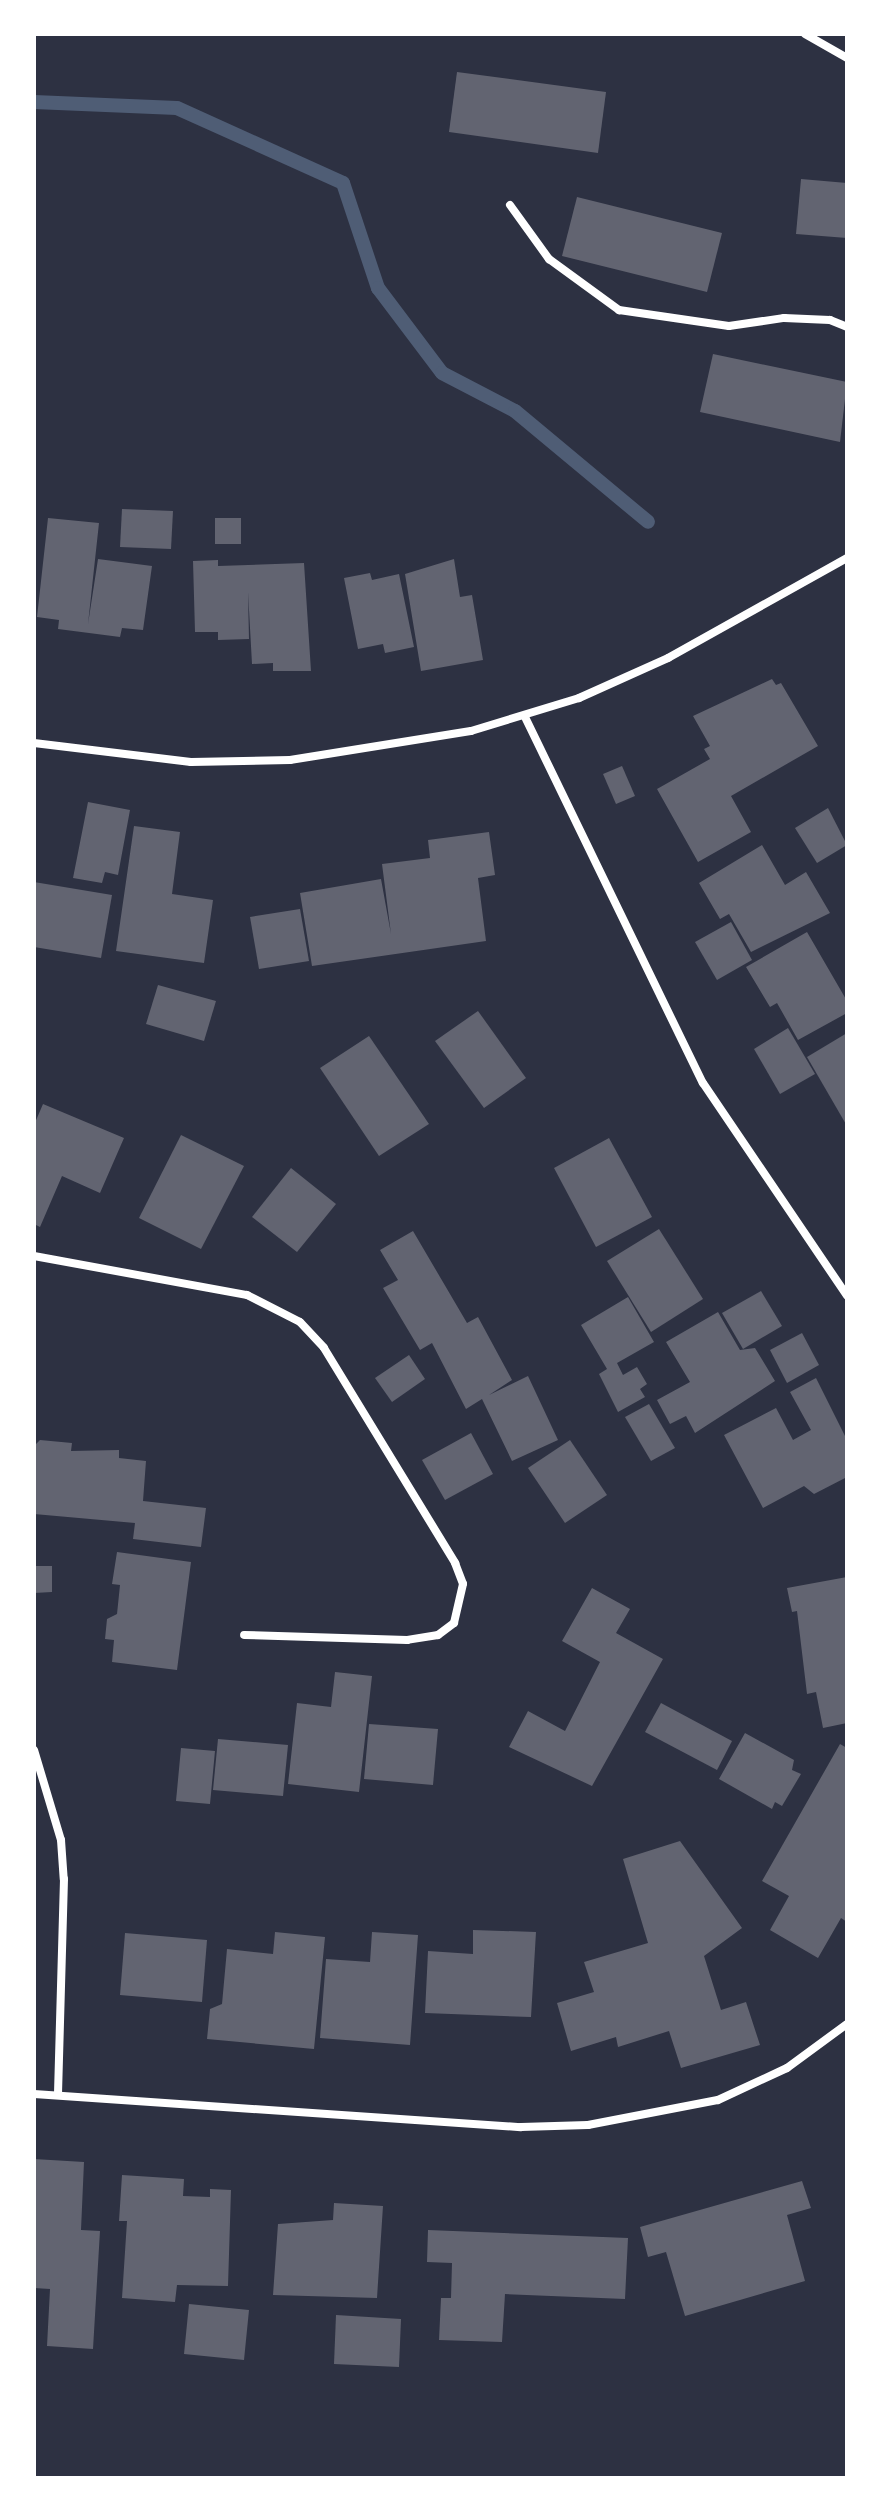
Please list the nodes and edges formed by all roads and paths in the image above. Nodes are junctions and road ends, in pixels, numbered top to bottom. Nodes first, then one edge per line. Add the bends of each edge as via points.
1 (805, 34) edge
2 (847, 58) edge
3 (510, 205) dead end
4 (847, 327) edge
5 (847, 558) edge
6 (525, 717) junction
7 (34, 743) edge
8 (34, 1256) edge
9 (847, 1296) edge
10 (244, 1635) dead end
11 (34, 1750) edge
12 (847, 2024) edge
13 (34, 2094) edge
14 (58, 2095) junction

1 - 2 street
3 - 4 street via 549,259 619,310 729,326 784,318 830,320
5 - 6 street via 668,658
6 - 7 street via 378,749 290,760 191,762
6 - 9 street via 703,1083
8 - 10 street via 247,1295 300,1322 324,1348 463,1584 454,1623 438,1635 407,1640
11 - 14 street via 61,1840 64,1879
12 - 14 street via 787,2068 718,2100 588,2125 521,2127
13 - 14 street

